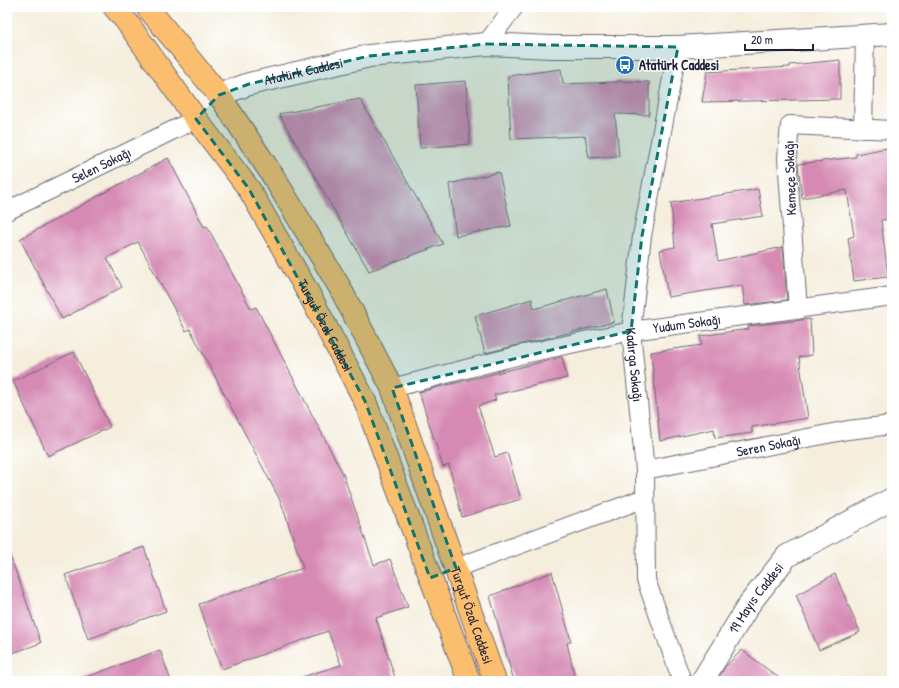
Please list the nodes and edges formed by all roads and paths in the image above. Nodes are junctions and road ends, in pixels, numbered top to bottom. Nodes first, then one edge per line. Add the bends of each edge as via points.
1 (114, 7) edge
2 (147, 7) edge
3 (514, 7) edge
4 (892, 34) edge
5 (865, 36) junction
6 (486, 44) junction
7 (678, 47) junction
8 (219, 95) junction
9 (196, 119) junction
10 (863, 129) junction
11 (892, 130) edge
12 (7, 211) edge
13 (892, 296) edge
14 (798, 310) junction
15 (631, 331) junction
16 (392, 388) junction
17 (892, 425) edge
18 (645, 470) junction
19 (645, 498) junction
20 (892, 499) edge
21 (456, 568) junction
22 (430, 578) junction
23 (469, 681) edge
24 (495, 681) edge
25 (682, 681) edge
26 (702, 681) edge

1 - 9 main road, Turgut Özal Caddesi
2 - 8 main road, Turgut Özal Caddesi
3 - 6 street
4 - 5 street, Atatürk Caddesi
5 - 7 street, Atatürk Caddesi
5 - 10 street
6 - 7 street, Atatürk Caddesi
6 - 8 street, Atatürk Caddesi via 369,56 249,84
7 - 15 street, Kadırga Sokağı via 642,236
8 - 9 main road
8 - 16 main road, Turgut Özal Caddesi via 273,176 339,286
9 - 12 street, Selen Sokağı
9 - 22 main road, Turgut Özal Caddesi via 249,189 309,294 365,401
10 - 11 street, Kemeçe Sokağı
10 - 14 street, Kemeçe Sokağı via 790,125 787,158
13 - 14 street, Yudum Sokağı
14 - 15 street, Yudum Sokağı
15 - 16 street, Yudum Sokağı via 524,354
15 - 18 street, Kadırga Sokağı
16 - 21 main road, Turgut Özal Caddesi
17 - 18 street, Seren Sokağı via 848,430
18 - 19 street, Kadırga Sokağı
19 - 21 street
19 - 25 street, Kadırga Sokağı via 646,580
20 - 26 street, 19 Mayıs Caddesi via 787,556 750,603
21 - 22 main road
21 - 24 main road, Turgut Özal Caddesi
22 - 23 main road, Turgut Özal Caddesi

